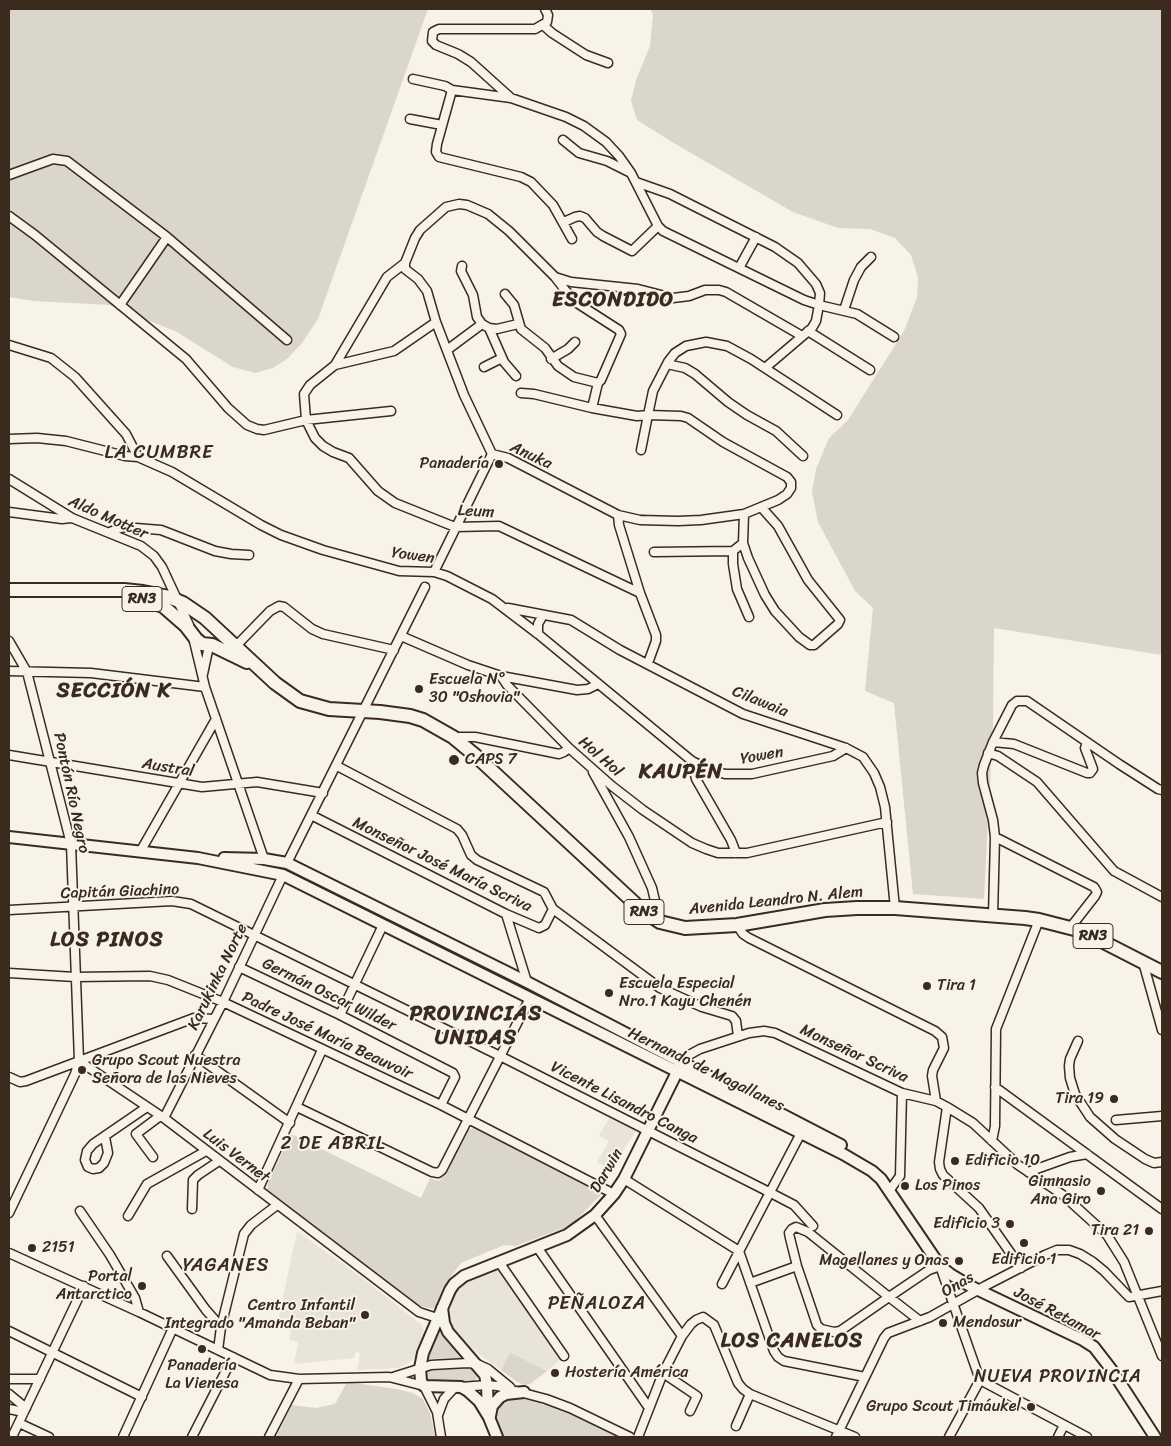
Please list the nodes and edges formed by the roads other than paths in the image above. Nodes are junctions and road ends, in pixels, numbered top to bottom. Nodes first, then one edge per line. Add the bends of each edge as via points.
1 (545, 9) edge
2 (542, 25) junction
3 (608, 63) dead end
4 (413, 78) dead end
5 (452, 90) junction
6 (511, 98) junction
7 (410, 119) dead end
8 (442, 125) junction
9 (563, 140) dead end
10 (631, 172) junction
11 (9, 175) edge
12 (636, 182) junction
13 (9, 216) edge
14 (564, 222) junction
15 (658, 226) junction
16 (167, 237) junction
17 (756, 237) junction
18 (572, 240) dead end
19 (870, 257) dead end
20 (405, 263) junction
21 (462, 266) dead end
22 (740, 268) junction
23 (555, 277) junction
24 (505, 294) dead end
25 (819, 305) junction
26 (120, 306) junction
27 (844, 310) junction
28 (436, 322) junction
29 (518, 324) junction
30 (486, 326) junction
31 (805, 334) junction
32 (894, 337) dead end
33 (287, 340) dead end
34 (575, 342) dead end
35 (9, 345) edge
36 (447, 350) junction
37 (502, 358) junction
38 (551, 359) junction
39 (667, 364) junction
40 (335, 365) junction
41 (484, 368) dead end
42 (765, 368) junction
43 (870, 370) dead end
44 (516, 376) dead end
45 (598, 383) junction
46 (520, 393) dead end
47 (592, 408) junction
48 (391, 411) dead end
49 (648, 415) junction
50 (837, 415) dead end
51 (306, 420) junction
52 (9, 438) edge
53 (641, 450) dead end
54 (492, 454) junction
55 (803, 456) dead end
56 (138, 457) junction
57 (9, 479) edge
58 (762, 508) junction
59 (9, 512) edge
60 (744, 514) junction
61 (618, 515) junction
62 (72, 518) junction
63 (455, 527) junction
64 (110, 532) junction
65 (743, 543) junction
66 (733, 551) junction
67 (654, 552) dead end
68 (249, 555) dead end
69 (434, 572) junction
70 (425, 587) dead end
71 (9, 590) edge
72 (86, 590) junction
73 (640, 594) junction
74 (178, 600) junction
75 (506, 608) junction
76 (544, 615) junction
77 (749, 617) dead end
78 (205, 618) junction
79 (190, 630) junction
80 (217, 630) junction
81 (538, 634) junction
82 (401, 636) junction
83 (9, 641) edge
84 (211, 645) junction
85 (236, 646) junction
86 (394, 650) junction
87 (648, 663) junction
88 (9, 671) edge
89 (262, 671) junction
90 (27, 672) junction
91 (202, 676) junction
92 (501, 676) junction
93 (598, 684) junction
94 (205, 688) junction
95 (364, 711) junction
96 (216, 718) junction
97 (453, 737) junction
98 (993, 742) junction
99 (1087, 742) junction
100 (569, 748) junction
101 (846, 748) junction
102 (988, 753) junction
103 (9, 755) edge
104 (692, 761) junction
105 (51, 762) junction
106 (337, 766) junction
107 (591, 767) junction
108 (239, 783) junction
109 (178, 784) junction
110 (1162, 790) edge
111 (323, 793) junction
112 (311, 816) junction
113 (887, 822) junction
114 (9, 837) edge
115 (995, 838) junction
116 (71, 844) junction
117 (140, 852) junction
118 (736, 853) junction
119 (198, 858) junction
120 (264, 859) junction
121 (288, 863) junction
122 (283, 875) junction
123 (1162, 897) edge
124 (73, 908) junction
125 (895, 908) junction
126 (553, 909) junction
127 (9, 910) edge
128 (506, 914) junction
129 (993, 916) junction
130 (1039, 920) junction
131 (660, 922) junction
132 (383, 925) junction
133 (737, 925) junction
134 (1070, 928) junction
135 (254, 935) junction
136 (1143, 962) junction
137 (240, 967) junction
138 (1162, 972) edge
139 (9, 973) edge
140 (75, 978) junction
141 (527, 982) junction
142 (355, 985) junction
143 (530, 998) junction
144 (223, 1002) junction
145 (340, 1015) junction
146 (214, 1019) junction
147 (1162, 1030) edge
148 (738, 1036) junction
149 (1078, 1040) dead end
150 (322, 1050) junction
151 (195, 1055) junction
152 (500, 1056) junction
153 (79, 1061) junction
154 (679, 1067) junction
155 (9, 1076) edge
156 (995, 1087) junction
157 (902, 1093) junction
158 (936, 1101) junction
159 (441, 1106) junction
160 (147, 1107) junction
161 (297, 1107) junction
162 (947, 1107) junction
163 (1162, 1116) edge
164 (162, 1117) junction
165 (467, 1120) junction
166 (1116, 1120) dead end
167 (290, 1123) junction
168 (647, 1130) junction
169 (801, 1133) junction
170 (105, 1137) dead end
171 (992, 1141) junction
172 (206, 1151) junction
173 (1087, 1154) junction
174 (153, 1157) dead end
175 (219, 1160) junction
176 (1162, 1162) edge
177 (1028, 1172) junction
178 (624, 1179) junction
179 (892, 1188) junction
180 (258, 1190) junction
181 (769, 1192) junction
182 (614, 1194) junction
183 (277, 1205) junction
184 (192, 1209) dead end
185 (1162, 1209) edge
186 (80, 1212) dead end
187 (9, 1213) edge
188 (595, 1215) junction
189 (128, 1216) dead end
190 (812, 1226) dead end
191 (537, 1247) junction
192 (739, 1251) junction
193 (9, 1253) edge
194 (167, 1256) dead end
195 (499, 1262) junction
196 (796, 1266) junction
197 (940, 1266) junction
198 (1021, 1268) junction
199 (750, 1283) junction
200 (722, 1284) dead end
201 (84, 1286) junction
202 (982, 1288) junction
203 (1162, 1291) edge
204 (1139, 1295) junction
205 (889, 1297) junction
206 (442, 1304) junction
207 (953, 1305) junction
208 (139, 1312) junction
209 (437, 1318) junction
210 (920, 1321) junction
211 (221, 1327) junction
212 (173, 1328) junction
213 (9, 1331) edge
214 (682, 1336) junction
215 (218, 1350) junction
216 (52, 1352) junction
217 (1162, 1355) edge
218 (564, 1356) dead end
219 (233, 1357) junction
220 (477, 1364) junction
221 (420, 1368) junction
222 (663, 1373) junction
223 (389, 1377) junction
224 (865, 1377) junction
225 (9, 1379) edge
226 (40, 1379) junction
227 (299, 1379) junction
228 (980, 1380) junction
229 (487, 1385) junction
230 (424, 1386) junction
231 (458, 1387) junction
232 (514, 1389) junction
233 (524, 1392) junction
234 (9, 1394) edge
235 (750, 1394) junction
236 (142, 1396) junction
237 (649, 1408) junction
238 (9, 1409) edge
239 (25, 1410) junction
240 (690, 1411) dead end
241 (438, 1418) junction
242 (490, 1419) junction
243 (19, 1423) junction
244 (1064, 1425) junction
245 (736, 1426) dead end
246 (838, 1434) edge
247 (1162, 1436) edge
248 (12, 1437) edge
249 (49, 1437) edge
250 (123, 1437) edge
251 (192, 1437) edge
252 (270, 1437) edge
253 (441, 1437) edge
254 (497, 1437) edge
255 (630, 1437) edge
256 (638, 1437) edge
257 (855, 1437) edge
258 (949, 1437) edge
259 (1058, 1437) edge
260 (1087, 1437) edge
261 (1155, 1437) edge

1 - 2 street via 548,15
2 - 3 street via 586,55
2 - 6 street via 535,28 439,29 433,32 432,41 436,45 471,62
4 - 5 street
5 - 6 street
5 - 8 street
6 - 10 street via 584,126 606,142
7 - 8 street
8 - 14 street via 436,152 439,157 531,182
9 - 10 street via 578,153
10 - 12 street
11 - 16 street via 53,159 67,161
12 - 15 street
12 - 17 street via 670,194
13 - 26 street
14 - 15 street via 580,216 585,218 597,232 632,251
14 - 18 street
15 - 22 street
16 - 26 street
16 - 33 street
17 - 22 street
17 - 25 street via 806,271 820,293
19 - 27 street via 854,280
20 - 23 street via 420,230 446,207 459,204 488,214
20 - 28 street, Anuka via 405,269 427,291
20 - 40 street via 387,277
21 - 30 street via 461,271 474,295 477,317
22 - 25 street
23 - 31 street via 571,282 638,289 673,298 719,290
23 - 45 street via 577,303 621,334
24 - 29 street via 514,305
25 - 27 street
25 - 31 street via 816,321
26 - 51 street via 186,359 247,425 264,430
27 - 32 street via 857,314
28 - 36 street, Anuka
28 - 40 street via 394,351
29 - 30 street via 497,329
29 - 38 street via 545,348
30 - 36 street
30 - 37 street
31 - 42 street
31 - 43 street
34 - 38 street
35 - 56 street via 51,358 75,377 126,434
36 - 54 street, Anuka
37 - 41 street
37 - 44 street
38 - 45 street via 568,374
39 - 42 street via 680,349 706,342 727,346
39 - 49 street via 653,391
39 - 55 street via 695,374 728,402 776,431
40 - 51 street via 304,394
42 - 50 street
45 - 47 street
46 - 47 street
47 - 49 street
48 - 51 street
49 - 53 street
49 - 58 street, Anuka via 688,418 723,442 787,477 791,482 787,494
51 - 63 street, Leum via 323,446 348,458 378,491 395,503
52 - 56 street, Yowen via 66,441
54 - 61 street, Anuka via 508,458
54 - 63 street
56 - 69 street, Yowen via 172,472 288,538 399,571
57 - 62 street, Aldo Motter
58 - 60 street, Anuka
58 - 65 street via 778,526 808,580 838,616 838,624 814,645 799,637 765,595
59 - 62 street
60 - 61 street, Anuka via 678,521 640,520
60 - 65 street
61 - 73 street
62 - 64 street, Aldo Motter
63 - 69 street
63 - 73 street, Leum via 499,526
64 - 68 street via 123,527 161,530 215,551
64 - 74 street, Aldo Motter via 141,546 154,556
65 - 66 street
66 - 67 street
66 - 77 street via 737,589
69 - 75 street, Yowen
70 - 82 street
71 - 72 highway, Avenida Leandro N. Alem / RN3
72 - 74 highway, Avenida Leandro N. Alem / RN3 via 144,592
72 - 79 highway, Avenida Leandro N. Alem / RN3 via 158,604
73 - 87 street via 656,635
74 - 78 highway, Avenida Leandro N. Alem / RN3
74 - 79 street, Aldo Motter
75 - 76 street, Cilawaia
75 - 81 street, Yowen
76 - 81 street via 538,624
76 - 87 street, Cilawaia via 571,620
78 - 79 highway via 191,622
78 - 80 highway, Avenida Leandro N. Alem / RN3
79 - 84 highway, Avenida Leandro N. Alem / RN3 via 202,644
79 - 91 street, Aldo Motter
80 - 84 highway via 217,639
80 - 85 highway, Avenida Leandro N. Alem / RN3
81 - 93 street, Yowen
82 - 86 street
82 - 92 street via 468,666
83 - 90 street, Pontón Río Negro
84 - 89 highway, Avenida Leandro N. Alem / RN3
84 - 91 street, Aldo Motter
85 - 86 street via 279,606 323,634
85 - 89 highway, Avenida Leandro N. Alem / RN3
86 - 95 street
87 - 101 street, Cilawaia via 743,714
88 - 90 street
89 - 95 highway, Avenida Leandro N. Alem / RN3 via 300,701 329,709
90 - 94 street via 91,673
90 - 105 street, Pontón Río Negro
91 - 94 street, Aldo Motter
92 - 93 street via 577,690
92 - 100 street, Hol Hol
93 - 104 street, Yowen
94 - 96 street, Aldo Motter
95 - 97 highway, Avenida Leandro N. Alem / RN3 via 410,716
95 - 106 street
96 - 108 street, Aldo Motter
96 - 109 street
97 - 100 street via 475,737 559,754
97 - 131 highway, Avenida Leandro N. Alem / RN3 via 642,910
98 - 99 street via 1012,705 1021,700
98 - 99 street via 1014,744 1090,773 1093,769 1085,748
98 - 102 street
99 - 110 street
100 - 107 street, Hol Hol
101 - 104 street, Yowen via 833,756 752,774 724,774
101 - 113 street, Cilawaia via 863,757 874,773
102 - 115 street via 982,773
102 - 123 street via 998,756 1037,782 1114,871
103 - 105 street, Austral
104 - 118 street via 696,779
105 - 109 street, Austral
105 - 116 street, Pontón Río Negro
106 - 111 street
106 - 126 street via 457,829 471,855 544,892
107 - 118 street, Hol Hol via 643,810 692,843 706,850
107 - 131 street via 652,888
108 - 109 street, Austral via 202,788
108 - 111 street, Austral via 257,782
108 - 120 street, Aldo Motter
109 - 117 street
111 - 112 street
112 - 121 street
112 - 128 street, Monseñor José María Scriva
113 - 118 street, Hol Hol
113 - 125 street, Cilawaia
114 - 116 main road, Hernando de Magallanes
115 - 129 street
115 - 134 street via 1094,887 1097,892
116 - 117 main road, Hernando de Magallanes
116 - 124 street, Pontón Río Negro
117 - 119 main road, Hernando de Magallanes
119 - 120 main road, Hernando de Magallanes
119 - 122 main road, Hernando de Magallanes
120 - 121 main road, Hernando de Magallanes
121 - 141 main road, Hernando de Magallanes
122 - 132 main road, Hernando de Magallanes
122 - 135 street, Karukinka Norte
124 - 127 street, Capitán Giachino
124 - 135 street, Capitán Giachino via 182,902
124 - 140 street, Pontón Río Negro
125 - 129 highway, Avenida Leandro N. Alem / RN3
125 - 133 highway, Avenida Leandro N. Alem / RN3 via 840,909
126 - 128 street, Monseñor José María Scriva via 539,928
126 - 148 street via 660,988 732,1016
128 - 141 street
129 - 130 highway, Avenida Leandro N. Alem / RN3
130 - 134 highway, Avenida Leandro N. Alem / RN3
130 - 156 street via 996,1029
131 - 133 highway, Avenida Leandro N. Alem / RN3 via 685,928
132 - 142 street
132 - 143 main road, Hernando de Magallanes
133 - 158 street via 749,938 942,1038 944,1048 932,1076
134 - 136 highway, Avenida Leandro N. Alem / RN3
135 - 137 street, Karukinka Norte
135 - 142 street, Vicente Lisandro Canga
136 - 138 highway, Avenida Leandro N. Alem / RN3
136 - 147 street
137 - 144 street, Karukinka Norte
137 - 145 street, Germán Oscar Wilder
139 - 140 street, Padre José María Beauvoir
140 - 144 street, Padre José María Beauvoir via 159,977
140 - 153 street, Pontón Río Negro
141 - 154 main road, Hernando de Magallanes
142 - 145 street
142 - 152 street, Vicente Lisandro Canga
143 - 152 street
143 - 154 main road, Hernando de Magallanes
144 - 146 street, Karukinka Norte
144 - 150 street, Padre José María Beauvoir
145 - 159 street, Germán Oscar Wilder via 453,1073 455,1077
146 - 151 street, Karukinka Norte
146 - 153 street via 194,1018
148 - 154 street, Darwin via 700,1049 689,1055
148 - 157 street, Monseñor Scriva via 758,1031 775,1033
149 - 176 street via 1070,1059 1070,1078 1075,1094 1090,1117 1115,1140 1145,1159
150 - 159 street, Padre José María Beauvoir
150 - 161 street
151 - 164 street, Karukinka Norte
151 - 167 street
152 - 165 street
152 - 168 street, Vicente Lisandro Canga
153 - 155 street via 20,1082
153 - 160 street, Luis Vernet
153 - 187 street, Pontón Río Negro
154 - 168 main road, Darwin
154 - 169 main road, Hernando de Magallanes
154 - 179 main road, Hernando de Magallanes via 847,1148 875,1167
156 - 171 street
156 - 173 street
157 - 158 street, Monseñor Scriva
157 - 179 street via 900,1176
158 - 162 street, Monseñor Scriva
159 - 165 street, Padre José María Beauvoir
160 - 164 street, Luis Vernet
160 - 170 street
161 - 165 street via 432,1172 442,1170
161 - 167 street
162 - 171 street, Monseñor Scriva
162 - 198 street via 940,1169 979,1208
163 - 166 street
164 - 172 street, Luis Vernet
164 - 174 street via 136,1134
165 - 182 street, Padre José María Beauvoir
167 - 180 street
168 - 178 main road, Darwin
168 - 181 street, Vicente Lisandro Canga
169 - 179 main road, Hernando de Magallanes via 859,1163
169 - 181 street
171 - 177 street, Monseñor Scriva
172 - 175 street, Luis Vernet
172 - 189 street via 147,1184
173 - 177 street
173 - 185 street
175 - 180 street, Luis Vernet
175 - 184 street via 194,1180
177 - 204 street, Monseñor Scriva via 1063,1195 1107,1235
178 - 182 main road, Darwin
178 - 192 street
179 - 197 main road, Hernando de Magallanes
179 - 202 main road, Hernando de Magallanes via 943,1258
180 - 183 street, Luis Vernet
181 - 190 street, Vicente Lisandro Canga via 794,1205
181 - 192 street
182 - 188 main road, Darwin
183 - 209 street, Luis Vernet via 419,1312
183 - 211 street via 244,1234
186 - 208 street via 110,1255 135,1298
188 - 191 main road, Darwin via 566,1236
188 - 214 street
191 - 195 main road, Darwin
191 - 237 street
192 - 199 street
192 - 200 street
193 - 201 street
194 - 211 street
195 - 206 main road, Darwin via 458,1280
195 - 218 street
196 - 199 street
196 - 205 street via 817,1325 829,1332 840,1331
196 - 205 street via 789,1233 796,1227 808,1232
197 - 202 main road, José Retamar via 962,1282
197 - 205 street
197 - 207 street, Hernando de Magallanes
198 - 202 street, Onas
198 - 204 street, Onas via 1057,1250 1069,1250 1093,1262 1129,1297
199 - 224 street via 778,1357 784,1361
201 - 208 street
201 - 216 street
202 - 207 street, Onas
202 - 247 main road, José Retamar via 1097,1342 1117,1366
202 - 261 main road, José Retamar via 1094,1347
203 - 204 street
204 - 217 street, Monseñor Scriva
205 - 210 street
206 - 209 main road, Darwin
206 - 220 main road via 448,1332
207 - 210 street, Onas
207 - 228 street, Hernando de Magallanes
208 - 212 street
209 - 221 main road, Darwin
210 - 224 street, Onas via 888,1333
211 - 215 street
212 - 215 street
212 - 236 street
213 - 216 street
214 - 222 street
214 - 235 street via 691,1324 704,1317 714,1325 738,1382
215 - 219 street
216 - 226 street
216 - 236 street
219 - 227 street via 270,1375
219 - 251 street
220 - 221 street via 440,1364
220 - 229 main road via 485,1374
220 - 232 street
221 - 223 street
221 - 230 main road, Darwin
222 - 237 street
222 - 240 street via 697,1396
223 - 227 street
223 - 230 street
224 - 246 street, Onas
225 - 226 street
226 - 239 street
227 - 252 street
228 - 244 street
228 - 258 street
229 - 231 street
229 - 232 street
229 - 242 main road
230 - 231 main road
230 - 241 street
231 - 241 street via 444,1399
231 - 242 main road via 474,1395
232 - 233 street
233 - 242 main road via 500,1397 492,1406
233 - 255 street via 570,1408
234 - 239 street
235 - 245 street
235 - 246 street
236 - 250 street
237 - 256 street
238 - 239 street
239 - 243 street
241 - 253 street
242 - 254 main road
243 - 248 street
243 - 249 street
244 - 259 street
244 - 260 street
246 - 257 street

